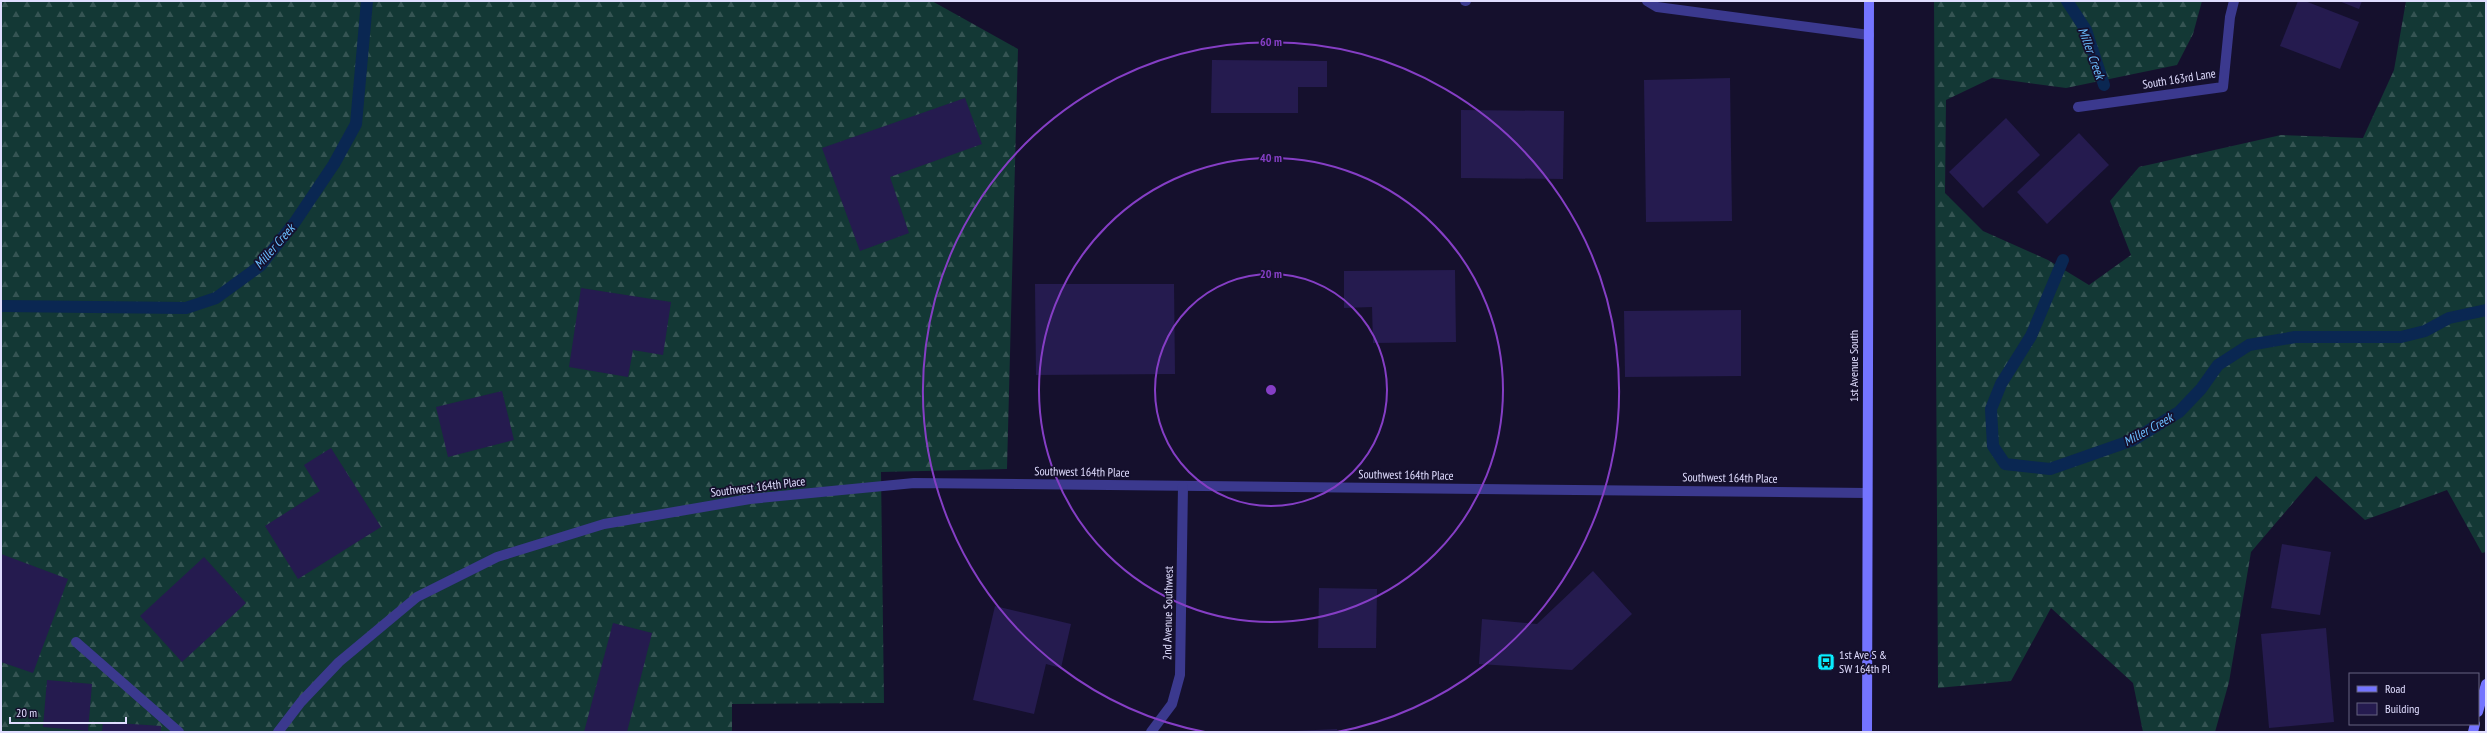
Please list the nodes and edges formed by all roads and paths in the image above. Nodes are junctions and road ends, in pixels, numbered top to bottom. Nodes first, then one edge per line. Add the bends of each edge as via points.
1 (1647, 1) edge
2 (1869, 1) edge
3 (2234, 1) edge
4 (1869, 35) junction
5 (2078, 107) dead end
6 (1182, 486) junction
7 (1867, 493) junction
8 (76, 642) dead end
9 (2486, 684) edge
10 (2479, 708) edge
11 (179, 732) edge
12 (278, 732) edge
13 (1151, 732) edge
14 (1867, 732) edge

1 - 4 street via 1656,8
2 - 4 main road, 1st Avenue South
3 - 5 street, South 163rd Lane via 2230,16 2223,87
4 - 7 main road, 1st Avenue South
6 - 7 street, Southwest 164th Place
6 - 12 street, Southwest 164th Place via 914,483 750,498 604,524 497,557 417,597 339,662 301,702
6 - 13 street, 2nd Avenue Southwest via 1180,675 1172,704
7 - 14 main road, 1st Avenue South
8 - 11 street
9 - 10 main road

